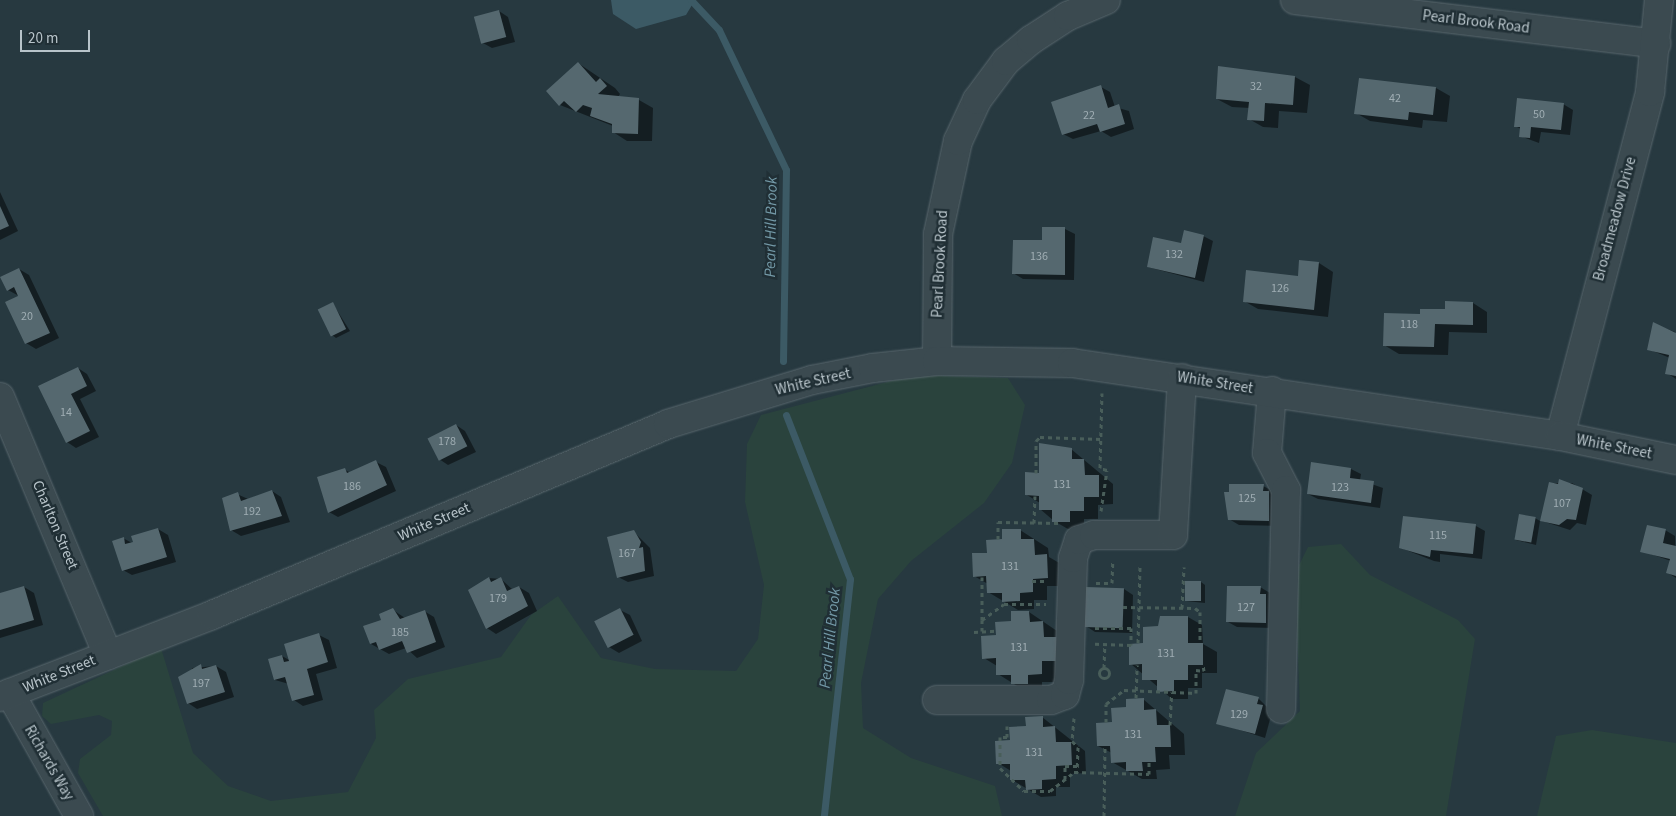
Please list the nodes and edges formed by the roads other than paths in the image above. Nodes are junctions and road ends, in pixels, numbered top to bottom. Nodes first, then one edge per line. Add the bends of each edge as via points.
1 (1106, 0) edge
2 (1296, 0) edge
3 (1659, 0) edge
4 (1656, 44) junction
5 (937, 361) junction
6 (1182, 378) junction
7 (1272, 391) junction
8 (0, 397) edge
9 (1560, 436) junction
10 (1676, 460) edge
11 (108, 655) junction
12 (10, 700) edge
13 (937, 700) dead end
14 (1281, 709) dead end
15 (79, 816) edge

1 - 5 street, Pearl Brook Road via 1068,16 1031,40 1006,62 977,100 958,141 940,225
2 - 4 street, Pearl Brook Road
3 - 4 street, Broadmeadow Drive
4 - 9 street, Broadmeadow Drive via 1650,92
5 - 6 street, White Street via 1102,367
5 - 11 street, White Street via 812,380 668,424
6 - 7 street, White Street
6 - 13 street via 1173,535 1085,536 1075,547 1069,680 1065,695 1007,700
7 - 9 street, White Street
7 - 14 street via 1267,453 1286,490
8 - 11 street, Charlton Street
9 - 10 street, White Street
11 - 12 street, White Street
12 - 15 street, Richards Way

